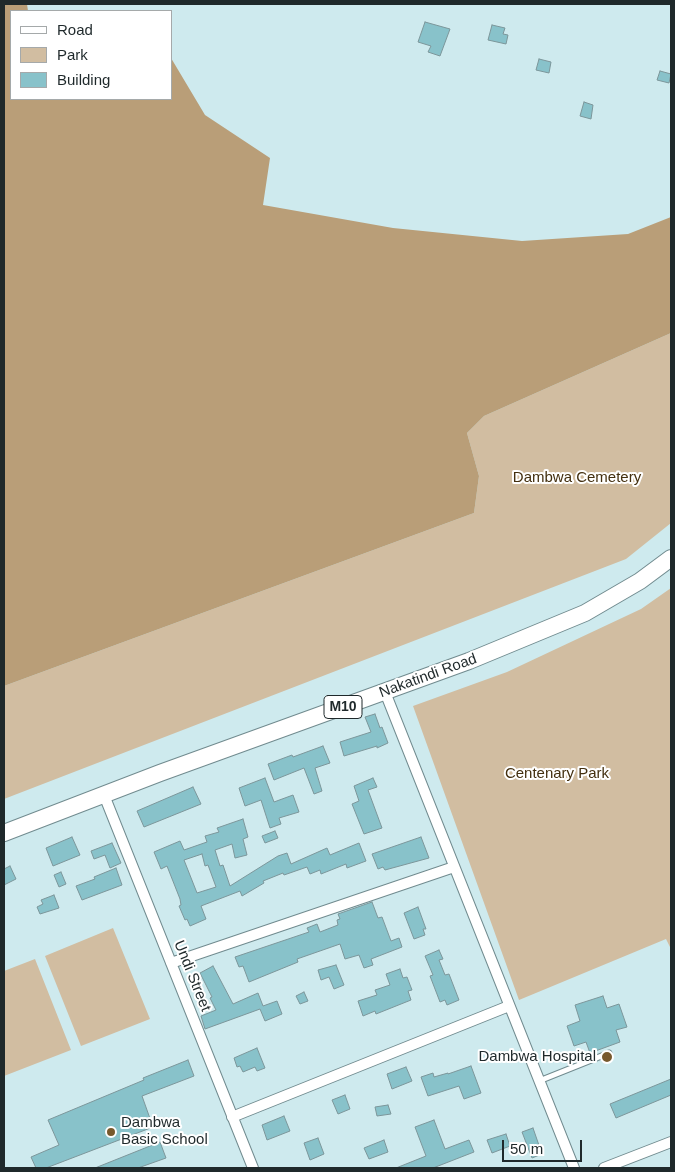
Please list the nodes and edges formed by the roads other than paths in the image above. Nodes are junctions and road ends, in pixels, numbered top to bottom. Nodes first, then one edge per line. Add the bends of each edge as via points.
1 (671, 558) edge
2 (385, 692) junction
3 (104, 795) junction
4 (4, 833) edge
5 (454, 867) junction
6 (171, 963) junction
7 (509, 1006) junction
8 (609, 1053) dead end
9 (539, 1081) junction
10 (232, 1116) junction
11 (671, 1142) edge
12 (253, 1168) edge
13 (574, 1168) edge
14 (604, 1168) edge

1 - 2 highway, Nakatindi Road / M10 via 640,581 585,612
2 - 3 highway, Nakatindi Road / M10
2 - 5 street
3 - 4 highway, Nakatindi Road / M10
3 - 6 street, Undi Street
5 - 6 street
5 - 7 street
6 - 10 street, Undi Street
7 - 9 street
7 - 10 street
8 - 9 lane
9 - 13 street
10 - 12 street, Undi Street
11 - 14 street

